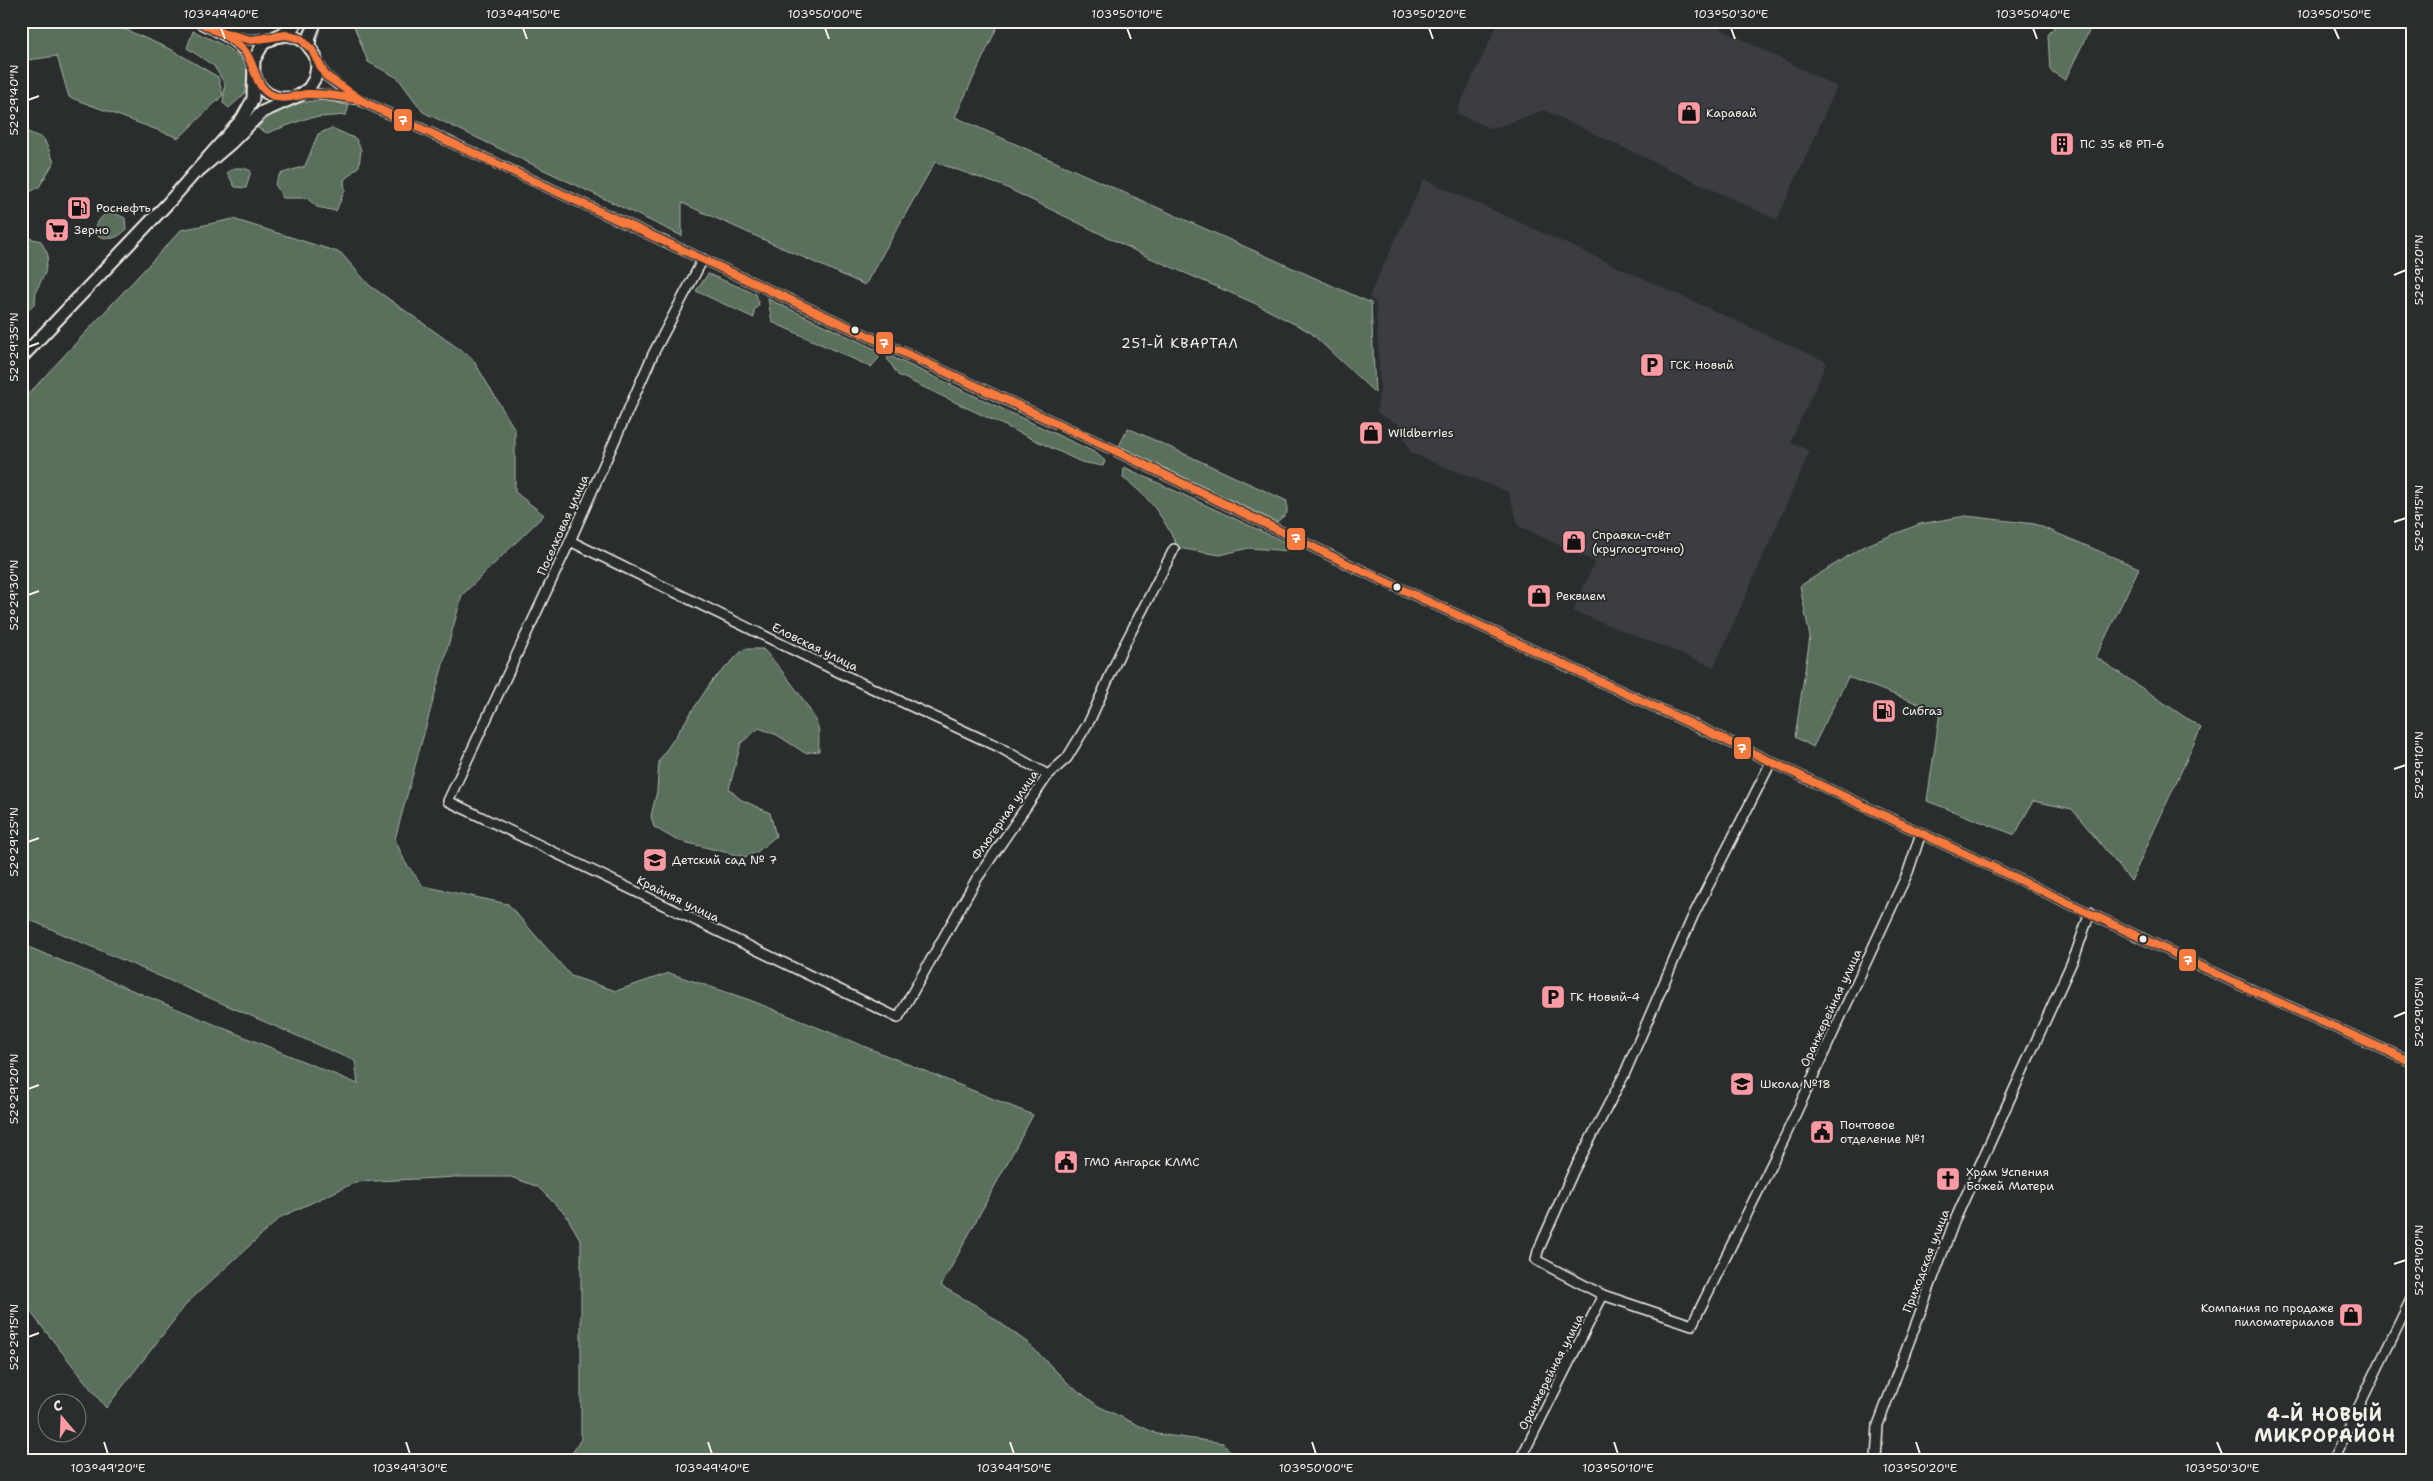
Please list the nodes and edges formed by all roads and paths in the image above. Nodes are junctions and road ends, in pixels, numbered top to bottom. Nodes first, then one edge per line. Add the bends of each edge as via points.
1 (196, 21) edge
2 (297, 21) edge
3 (316, 21) edge
4 (218, 32) junction
5 (275, 37) junction
6 (312, 51) junction
7 (253, 65) junction
8 (295, 97) junction
9 (358, 100) junction
10 (196, 172) junction
11 (703, 259) junction
12 (21, 358) edge
13 (570, 541) junction
14 (1174, 549) dead end
15 (1771, 762) junction
16 (1048, 775) junction
17 (448, 801) joint
18 (1921, 833) junction
19 (2090, 912) junction
20 (898, 1018) joint
21 (2412, 1062) edge
22 (1603, 1295) junction
23 (2412, 1297) edge
24 (1520, 1460) edge
25 (1876, 1460) edge
26 (2333, 1460) edge

1 - 4 street
2 - 5 main road
3 - 6 main road via 310,36
4 - 5 street via 251,40
4 - 7 street via 245,51
5 - 6 main road via 301,39
5 - 7 main road via 260,47
6 - 8 main road via 317,66 312,83
6 - 9 street via 325,75
7 - 8 main road via 256,80 267,93 280,98
7 - 10 main road via 254,91 248,109
8 - 9 street via 310,93
8 - 10 main road via 262,112 231,144
9 - 11 street
10 - 12 main road
11 - 13 street, Поселковая улица via 654,352
11 - 15 street
13 - 16 street, Еловская улица via 1000,747
13 - 17 street, Поселковая улица
14 - 16 street, Флюгерная улица via 1120,653 1090,720 1067,758
15 - 18 street
15 - 22 street via 1693,916 1624,1075 1573,1172 1536,1260
16 - 20 street, Флюгерная улица via 976,880
17 - 20 street, Крайняя улица
18 - 19 street
18 - 22 street, Оранжерейная улица via 1908,872 1792,1123 1692,1325
19 - 21 street via 2234,982
19 - 25 street, Приходская улица via 2076,953 1954,1222 1878,1425
22 - 24 street, Оранжерейная улица
23 - 26 street

